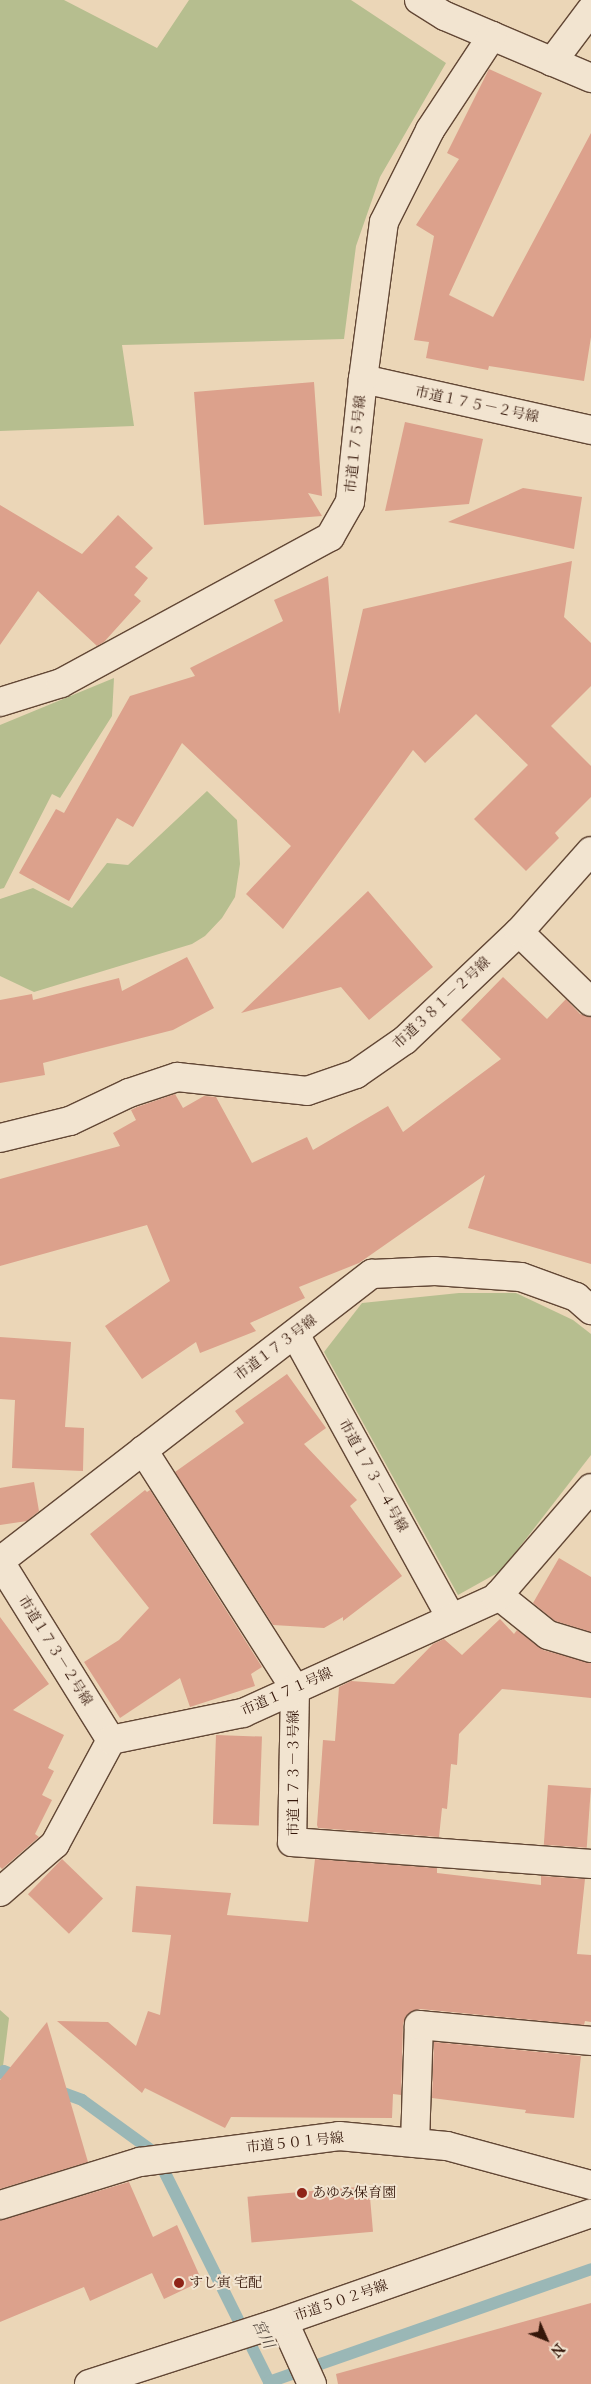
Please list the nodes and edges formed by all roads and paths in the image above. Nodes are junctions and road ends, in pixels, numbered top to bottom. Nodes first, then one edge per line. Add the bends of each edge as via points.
1 (419, 0) edge
2 (591, 10) edge
3 (492, 36) junction
4 (552, 62) junction
5 (591, 78) edge
6 (363, 380) junction
7 (591, 430) edge
8 (0, 702) edge
9 (591, 851) edge
10 (518, 932) junction
11 (591, 1002) edge
12 (0, 1138) edge
13 (591, 1310) edge
14 (294, 1334) junction
15 (143, 1450) junction
16 (591, 1488) edge
17 (0, 1561) edge
18 (498, 1595) junction
19 (451, 1618) junction
20 (591, 1648) edge
21 (295, 1689) junction
22 (111, 1740) junction
23 (591, 1864) edge
24 (0, 1892) edge
25 (591, 2041) edge
26 (415, 2143) junction
27 (591, 2186) edge
28 (0, 2205) edge
29 (591, 2213) edge
30 (283, 2330) junction
31 (89, 2384) edge
32 (312, 2384) edge

1 - 3 street via 445,16
2 - 4 street
3 - 4 street
3 - 6 street, 市道１７５号線 via 430,130 384,222
4 - 5 street
6 - 7 street, 市道１７５－２号線
6 - 8 street, 市道１７５号線 via 350,502 330,537 61,682
9 - 10 street, 市道３８１－２号線
10 - 11 street
10 - 12 street, 市道３８１－２号線 via 405,1040 356,1074 307,1091 177,1077 129,1093 70,1121
13 - 14 street, 市道１７３号線 via 576,1297 521,1277 435,1270 372,1274
14 - 15 street, 市道１７３号線
14 - 19 street, 市道１７３－４号線
15 - 17 street, 市道１７３号線
15 - 21 street
16 - 18 street, 市道１７１号線
17 - 22 street, 市道１７３－２号線
18 - 19 street, 市道１７１号線
18 - 20 street via 548,1635
19 - 21 street, 市道１７１号線
21 - 22 street, 市道１７１号線 via 243,1712
21 - 23 street, 市道１７３－３号線 via 292,1842
22 - 24 street via 55,1844
25 - 26 street via 419,2025
26 - 27 street, 市道５０１号線 via 447,2146
26 - 28 street, 市道５０１号線 via 339,2136 140,2162
29 - 30 street, 市道５０２号線
30 - 31 street, 市道５０２号線 via 219,2342
30 - 32 street

